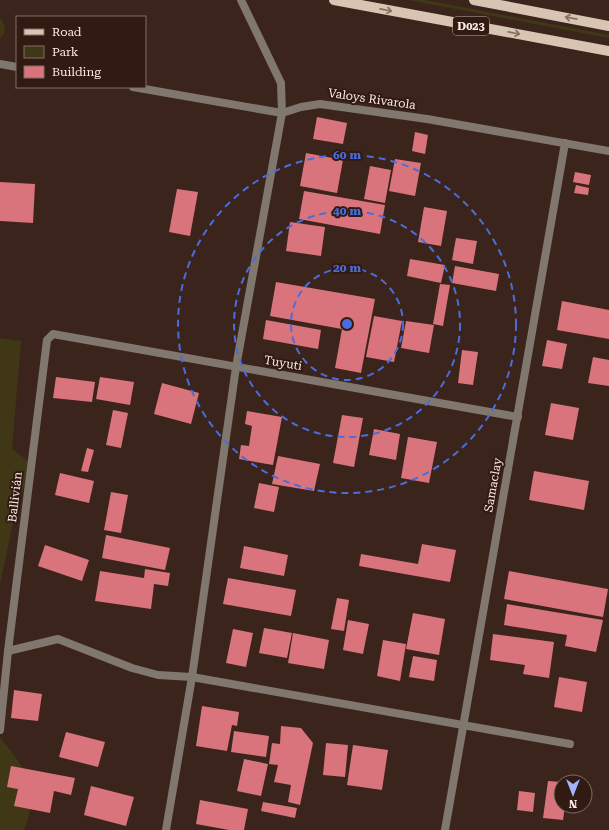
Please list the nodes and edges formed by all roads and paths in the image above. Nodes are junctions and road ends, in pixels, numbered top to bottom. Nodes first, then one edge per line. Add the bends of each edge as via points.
1 (241, 0) edge
2 (334, 0) edge
3 (474, 0) edge
4 (609, 26) edge
5 (609, 51) edge
6 (0, 64) edge
7 (16, 67) edge
8 (139, 88) edge
9 (282, 113) junction
10 (565, 143) junction
11 (609, 151) edge
12 (47, 340) joint
13 (236, 367) junction
14 (518, 417) junction
15 (8, 651) junction
16 (192, 677) junction
17 (464, 724) junction
18 (0, 730) edge
19 (570, 744) dead end
20 (166, 830) edge
21 (445, 830) edge

1 - 9 street via 281,83
2 -> 5 main road, D023
4 -> 3 main road, D023
6 - 7 street
8 - 9 street, Valoys Rivarola
9 - 10 street, Valoys Rivarola via 320,104 427,119
9 - 13 street
10 - 11 street, Valoys Rivarola
10 - 14 street, Samaclay
12 - 13 street, Tuyuti via 55,334
12 - 15 street, Ballivián
13 - 14 street, Tuyuti
13 - 16 street
14 - 17 street, Samaclay
15 - 16 street via 58,639 132,668 158,675
15 - 18 street, Ballivián
16 - 17 street
16 - 20 street
17 - 19 street
17 - 21 street, Samaclay

